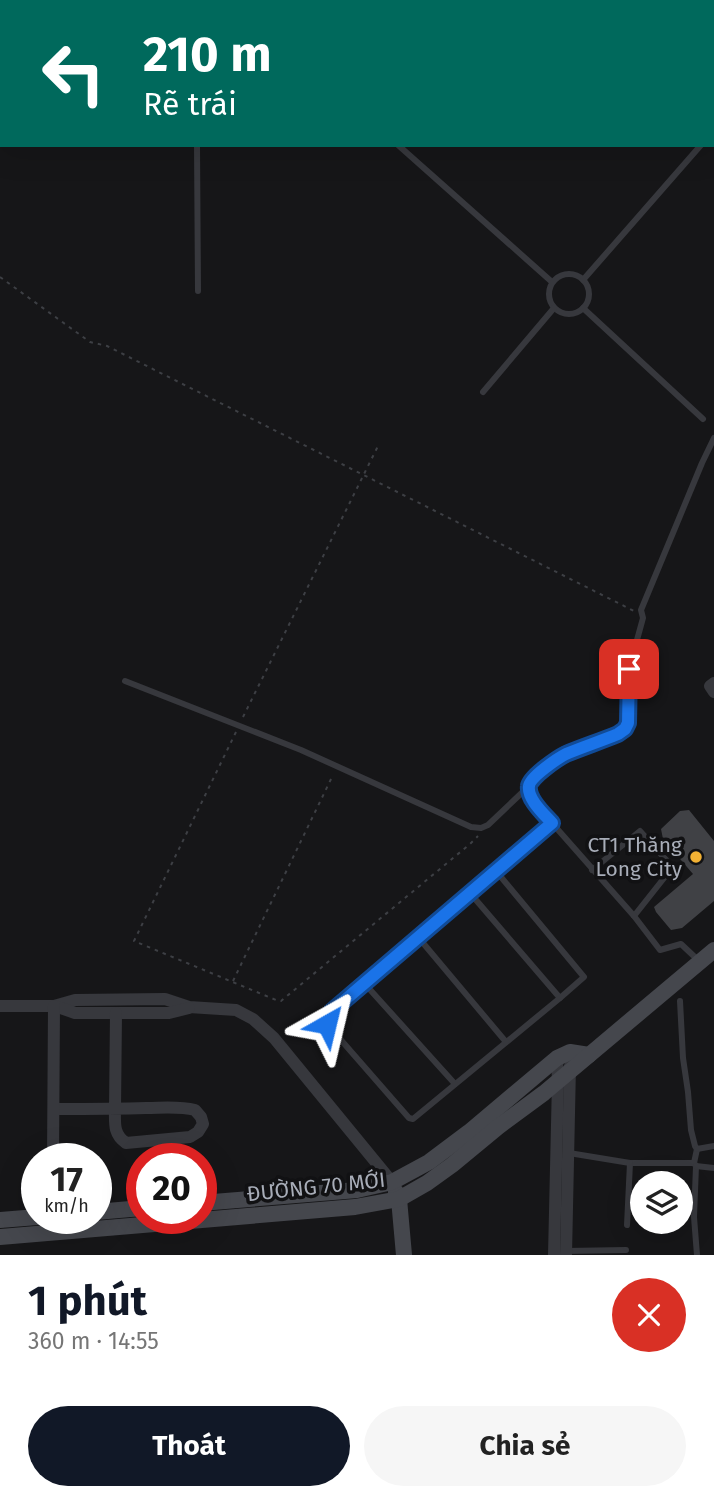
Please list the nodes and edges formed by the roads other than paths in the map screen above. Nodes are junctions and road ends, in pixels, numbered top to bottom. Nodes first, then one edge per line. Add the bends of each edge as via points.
1 (197, 147) edge
2 (400, 147) edge
3 (699, 147) edge
4 (583, 279) junction
5 (552, 282) junction
6 (198, 291) dead end
7 (554, 308) junction
8 (583, 308) junction
9 (483, 392) dead end
10 (703, 419) dead end
11 (714, 438) edge
12 (125, 681) dead end
13 (714, 682) edge
14 (714, 692) edge
15 (529, 786) junction
16 (552, 823) junction
17 (592, 870) junction
18 (496, 871) junction
19 (470, 893) junction
20 (634, 916) junction
21 (418, 937) junction
22 (714, 950) edge
23 (701, 962) junction
24 (364, 983) junction
25 (561, 998) junction
26 (680, 1001) dead end
27 (0, 1006) edge
28 (54, 1006) junction
29 (189, 1007) junction
30 (116, 1013) junction
31 (506, 1042) junction
32 (563, 1055) junction
33 (589, 1055) junction
34 (570, 1070) junction
35 (558, 1082) junction
36 (455, 1084) junction
37 (54, 1109) junction
38 (115, 1109) junction
39 (53, 1143) edge
40 (714, 1146) edge
41 (697, 1149) junction
42 (569, 1153) junction
43 (630, 1163) junction
44 (695, 1164) junction
45 (714, 1168) edge
46 (392, 1182) junction
47 (398, 1199) junction
48 (217, 1202) edge
49 (21, 1218) edge
50 (0, 1220) edge
51 (627, 1225) dead end
52 (0, 1237) edge
53 (626, 1250) dead end
54 (562, 1254) edge
55 (404, 1255) edge
56 (697, 1255) edge

1 - 6 lane
2 - 5 lane
3 - 4 lane
4 - 5 lane via 563,275
4 - 8 lane via 588,297
5 - 7 lane via 548,296
7 - 8 lane via 565,314
7 - 9 lane
8 - 10 lane
11 - 15 lane via 641,610 643,618 629,669 625,729 565,754
12 - 15 lane via 301,750 471,827 488,825
13 - 14 street via 710,686
15 - 16 lane via 532,799
16 - 17 lane
16 - 18 lane
17 - 20 lane
17 - 20 lane via 640,831 668,862 668,873
18 - 19 lane
18 - 25 lane via 584,977
19 - 21 lane
19 - 25 lane
20 - 23 lane via 660,950 681,944
21 - 24 lane
21 - 31 lane
22 - 23 street, ĐƯỜNG 70 MỚI
23 - 33 street, ĐƯỜNG 70 MỚI
24 - 36 lane
24 - 36 lane via 332,1011 327,1024 409,1118
25 - 31 lane
26 - 41 lane via 691,1130
27 - 28 street
28 - 29 street via 75,1000 165,999
28 - 30 street via 75,1013
28 - 37 street
29 - 30 street via 169,1013
29 - 46 street via 236,1010 253,1019 274,1038
30 - 38 street
31 - 36 lane
32 - 33 street
32 - 34 street
32 - 35 street
32 - 46 street, ĐƯỜNG 70 MỚI via 429,1162
33 - 34 street, ĐƯỜNG 70 MỚI
34 - 35 street, ĐƯỜNG 70 MỚI
34 - 42 street
35 - 47 street, ĐƯỜNG 70 MỚI via 452,1165
35 - 54 street
37 - 38 street
37 - 39 street
38 - 38 street via 115,1128 126,1143 190,1136 203,1124 195,1110 186,1108
40 - 41 lane
41 - 44 lane
42 - 43 lane
42 - 54 street
43 - 44 lane
43 - 51 lane
44 - 45 lane
44 - 56 lane
46 - 47 street
46 - 48 street, ĐƯỜNG 70 MỚI via 357,1190
47 - 52 street, ĐƯỜNG 70 MỚI via 355,1207
47 - 55 street
49 - 50 street
53 - 54 lane

